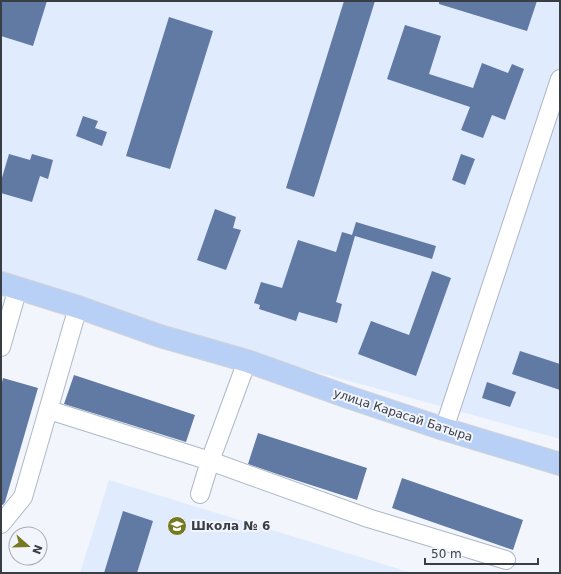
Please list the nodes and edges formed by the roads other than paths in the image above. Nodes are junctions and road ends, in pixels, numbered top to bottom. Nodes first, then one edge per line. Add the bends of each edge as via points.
1 (560, 79) edge
2 (9, 286) edge
3 (78, 307) junction
4 (1, 347) edge
5 (247, 361) junction
6 (49, 410) junction
7 (444, 429) junction
8 (210, 461) junction
9 (560, 464) edge
10 (200, 494) dead end
11 (1, 524) edge
12 (506, 560) dead end

1 - 7 street
2 - 3 main road, улица Карасай Батыра
2 - 4 street, улица Карасай Батыра
3 - 5 main road, улица Карасай Батыра via 160,336
3 - 6 street
5 - 7 main road, улица Карасай Батыра
5 - 8 street
6 - 8 street
6 - 11 street via 23,497
7 - 9 main road, улица Карасай Батыра
8 - 10 street
8 - 12 street via 368,518

